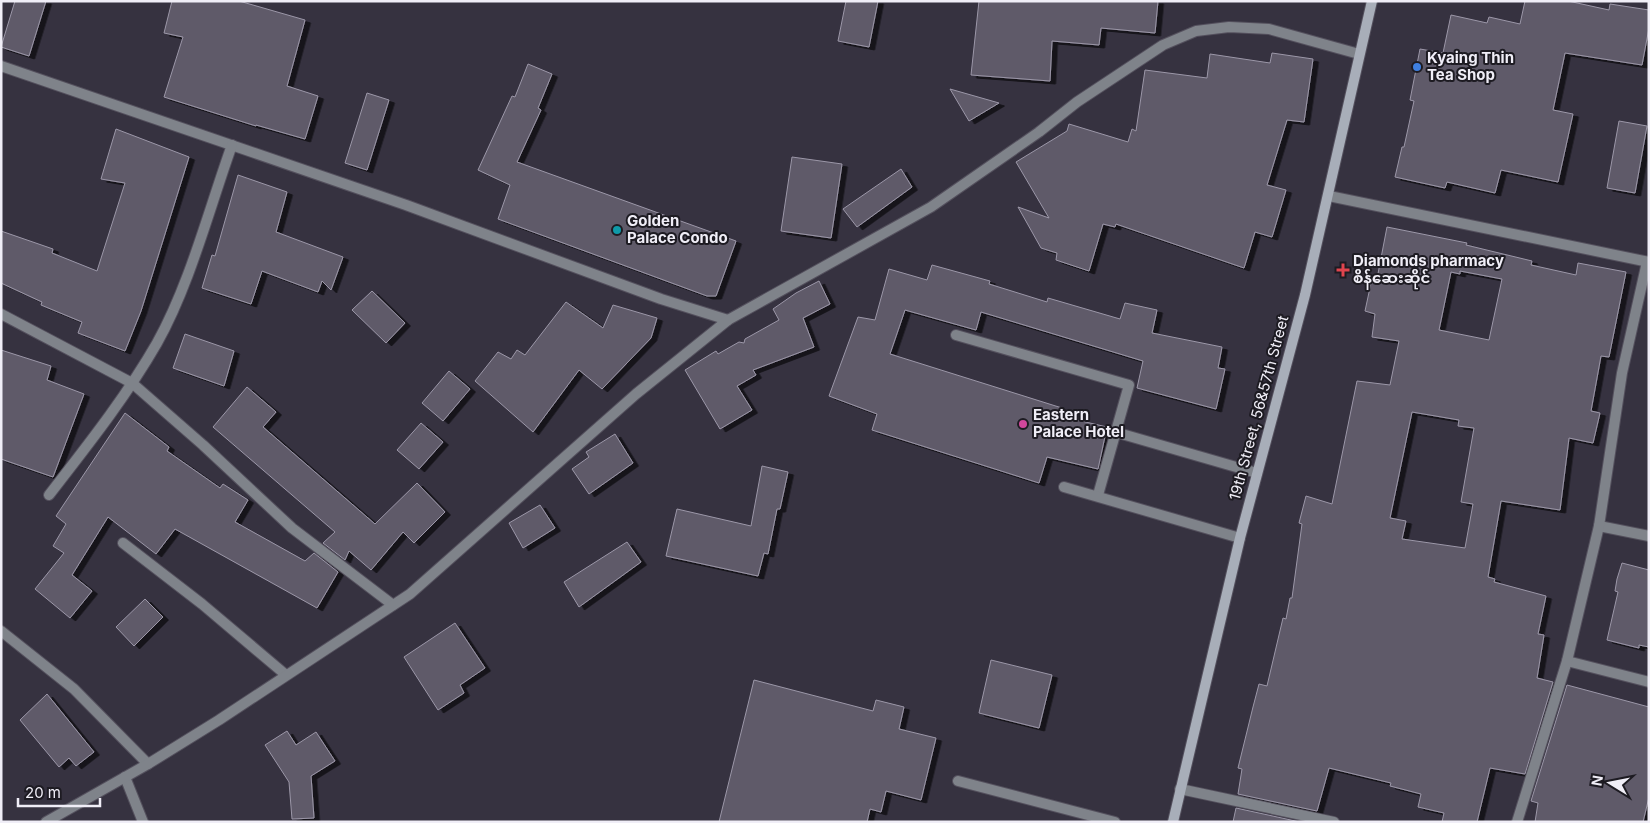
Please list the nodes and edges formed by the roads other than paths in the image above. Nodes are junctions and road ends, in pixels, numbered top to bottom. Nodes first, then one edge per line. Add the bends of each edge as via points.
1 (1372, 1) edge
2 (1359, 54) junction
3 (1, 66) edge
4 (232, 145) junction
5 (1329, 196) junction
6 (1648, 262) edge
7 (1, 314) edge
8 (728, 320) junction
9 (956, 335) dead end
10 (132, 383) junction
11 (1115, 432) junction
12 (1258, 473) junction
13 (1064, 487) dead end
14 (49, 495) dead end
15 (1098, 495) junction
16 (1599, 526) junction
17 (1649, 536) edge
18 (1240, 538) junction
19 (123, 543) dead end
20 (393, 605) junction
21 (1, 631) edge
22 (1567, 661) junction
23 (286, 675) junction
24 (1649, 682) edge
25 (148, 764) junction
26 (125, 777) junction
27 (958, 781) dead end
28 (1180, 789) junction
29 (46, 822) edge
30 (143, 822) edge
31 (1115, 822) edge
32 (1172, 822) edge
33 (1334, 822) edge
34 (1517, 822) edge

1 - 2 street, 19th Street, 56&57th Street
2 - 5 street, 19th Street, 56&57th Street
2 - 8 street via 1269,29 1229,27 1196,31 1163,45 1077,102 931,207
3 - 4 street
4 - 8 street
4 - 10 street via 178,299 157,343
5 - 6 street
5 - 12 street, 19th Street, 56&57th Street
6 - 16 street via 1622,373
7 - 10 street
8 - 20 street via 636,394 410,594
9 - 11 street via 1129,385
10 - 14 street
10 - 20 street via 292,528
11 - 12 street
11 - 15 street
12 - 18 street, 19th Street, 56&57th Street
13 - 15 street
15 - 18 street
16 - 17 street
16 - 22 street
18 - 28 street, 19th Street, 56&57th Street
19 - 23 street
20 - 23 street
21 - 25 street via 74,689
22 - 24 street
22 - 34 street
23 - 25 street
25 - 26 street
26 - 29 street
26 - 30 street
27 - 31 street
28 - 32 street, 19th Street, 56&57th Street
28 - 33 street

